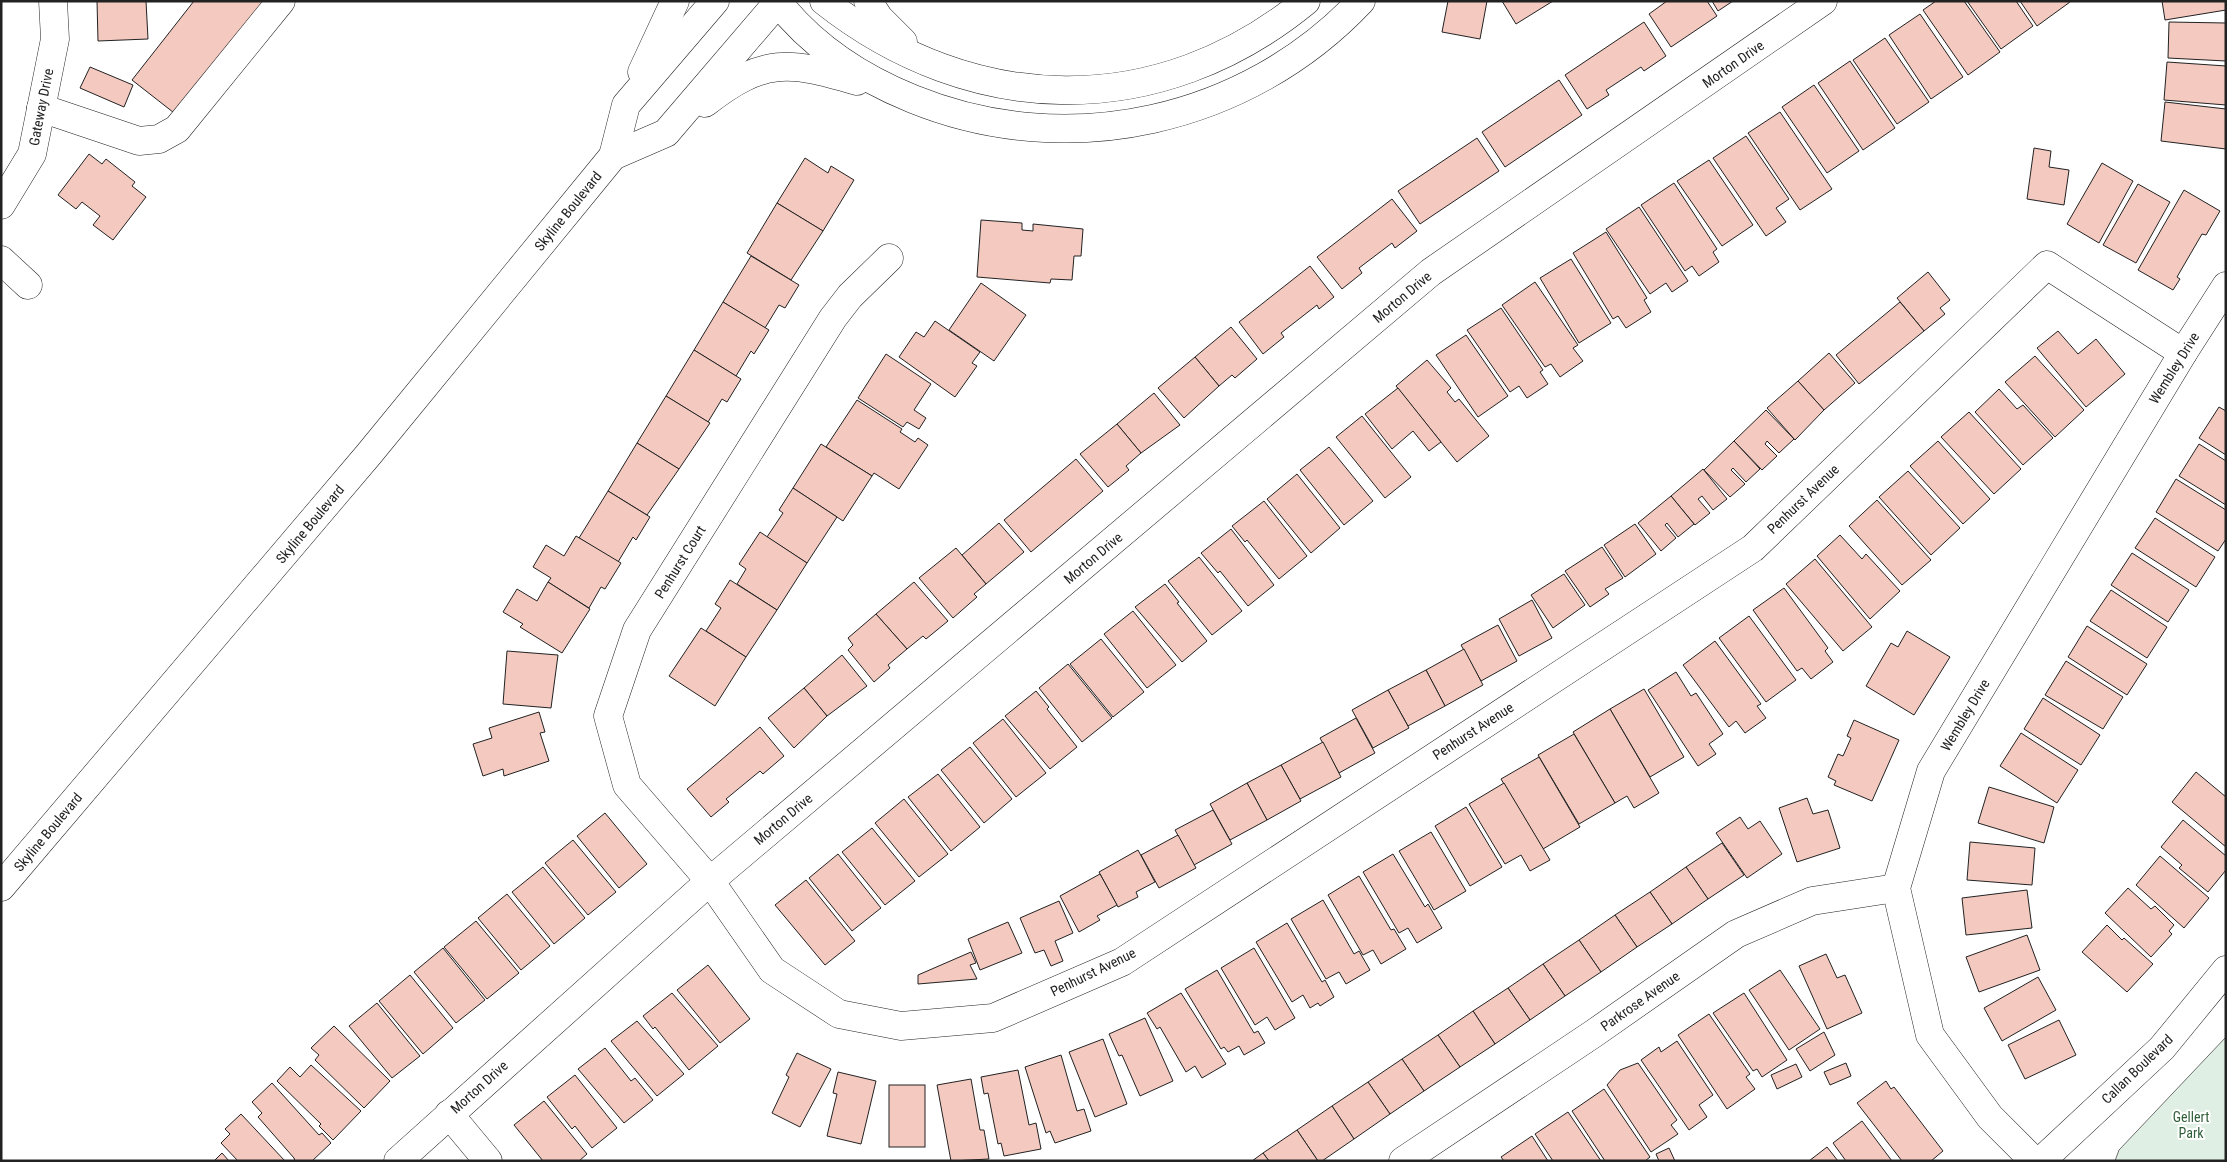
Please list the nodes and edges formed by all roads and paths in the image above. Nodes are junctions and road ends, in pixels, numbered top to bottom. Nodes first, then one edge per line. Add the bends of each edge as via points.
1 (53, 1) edge
2 (281, 1) edge
3 (675, 1) edge
4 (715, 1) edge
5 (824, 1) edge
6 (868, 1) edge
7 (1306, 1) edge
8 (1361, 1) edge
9 (1823, 1) edge
10 (778, 2) edge
11 (924, 62) junction
12 (895, 91) junction
13 (626, 104) junction
14 (41, 108) junction
15 (666, 133) junction
16 (613, 156) junction
17 (1, 205) edge
18 (889, 258) dead end
19 (1, 260) edge
20 (28, 285) dead end
21 (2226, 286) edge
22 (2183, 353) junction
23 (710, 881) junction
24 (1, 886) edge
25 (1896, 888) junction
26 (2226, 970) edge
27 (449, 1114) junction
28 (398, 1161) edge
29 (488, 1161) edge
30 (1403, 1161) edge
31 (2034, 1161) edge
32 (2041, 1161) edge

1 - 14 street, Gateway Drive via 55,39
2 - 14 street via 177,129 159,139 139,141
3 - 13 street
4 - 13 street, Skyline Boulevard
5 - 11 street via 895,49
6 - 11 street via 887,27
7 - 11 street via 1264,33 1210,61 1125,85 1064,90 1006,86 974,80
8 - 12 street via 1317,42 1274,72 1190,110 1133,124 1071,129 1012,126 953,113
9 - 23 street, Morton Drive via 1430,272
10 - 12 street via 819,45 848,66
10 - 15 street, Skyline Boulevard
12 - 15 street via 812,68 775,66 736,81
13 - 16 street, Skyline Boulevard
14 - 17 street, Gateway Drive via 32,154
15 - 16 street, Skyline Boulevard
16 - 24 street, Skyline Boulevard via 352,474
18 - 23 street, Penhurst Court via 833,318 637,630 608,716 627,785
19 - 20 street
21 - 22 street, Wembley Drive
22 - 23 street, Penhurst Avenue via 2047,265 1753,548 1122,962 993,1018 901,1026 839,1014 772,970
22 - 25 street, Wembley Drive via 1931,771
23 - 27 street, Morton Drive
25 - 30 street, Parkrose Avenue via 1812,901 1736,934
25 - 31 street, Wembley Drive via 1930,1035 1990,1117
26 - 32 street, Callan Boulevard via 2162,1048
27 - 28 street, Morton Drive
27 - 29 street

